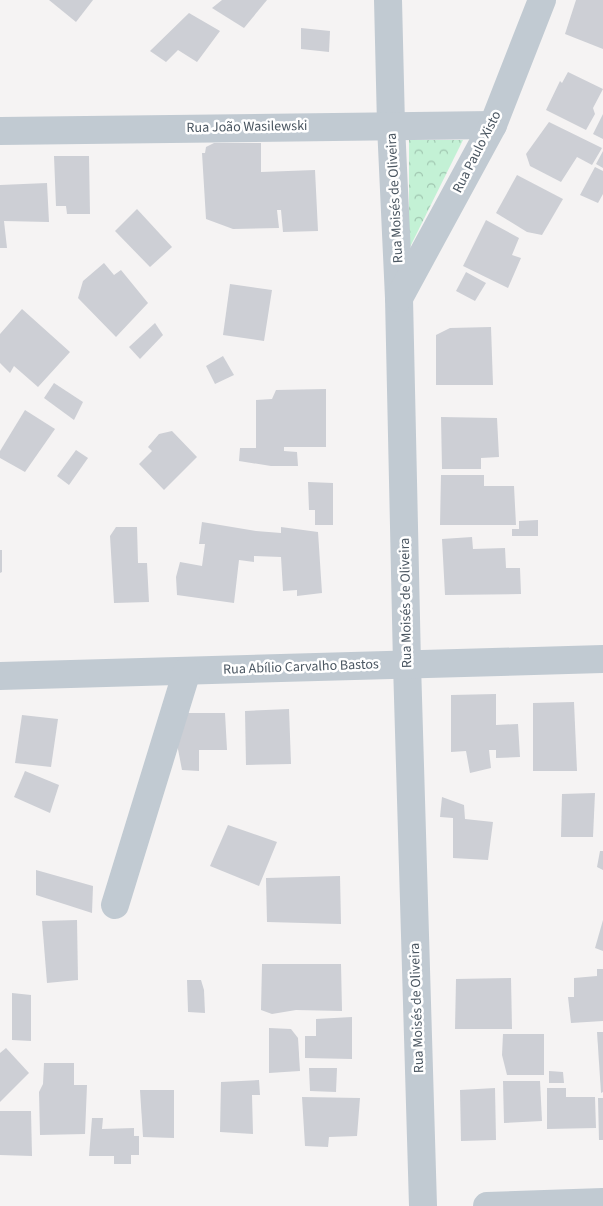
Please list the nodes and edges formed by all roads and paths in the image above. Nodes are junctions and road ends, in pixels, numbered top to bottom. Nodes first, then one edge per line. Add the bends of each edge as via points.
1 (388, 0) edge
2 (542, 0) edge
3 (391, 125) junction
4 (493, 125) junction
5 (4, 127) edge
6 (399, 298) junction
7 (603, 659) edge
8 (407, 664) junction
9 (187, 670) junction
10 (0, 676) edge
11 (114, 905) dead end
12 (603, 1202) edge
13 (423, 1206) edge
14 (487, 1206) edge

1 - 3 street, Rua Moisés de Oliveira
2 - 4 street, Rua Paulo Xisto
3 - 4 street, Rua João Wasilewski
3 - 5 street, Rua João Wasilewski
3 - 6 street, Rua Moisés de Oliveira
4 - 6 street, Rua Paulo Xisto
6 - 8 street, Rua Moisés de Oliveira
7 - 8 street, Rua Abílio Carvalho Bastos
8 - 9 street, Rua Abílio Carvalho Bastos
8 - 13 street, Rua Moisés de Oliveira
9 - 10 street, Rua Abílio Carvalho Bastos
9 - 11 street
12 - 14 street

